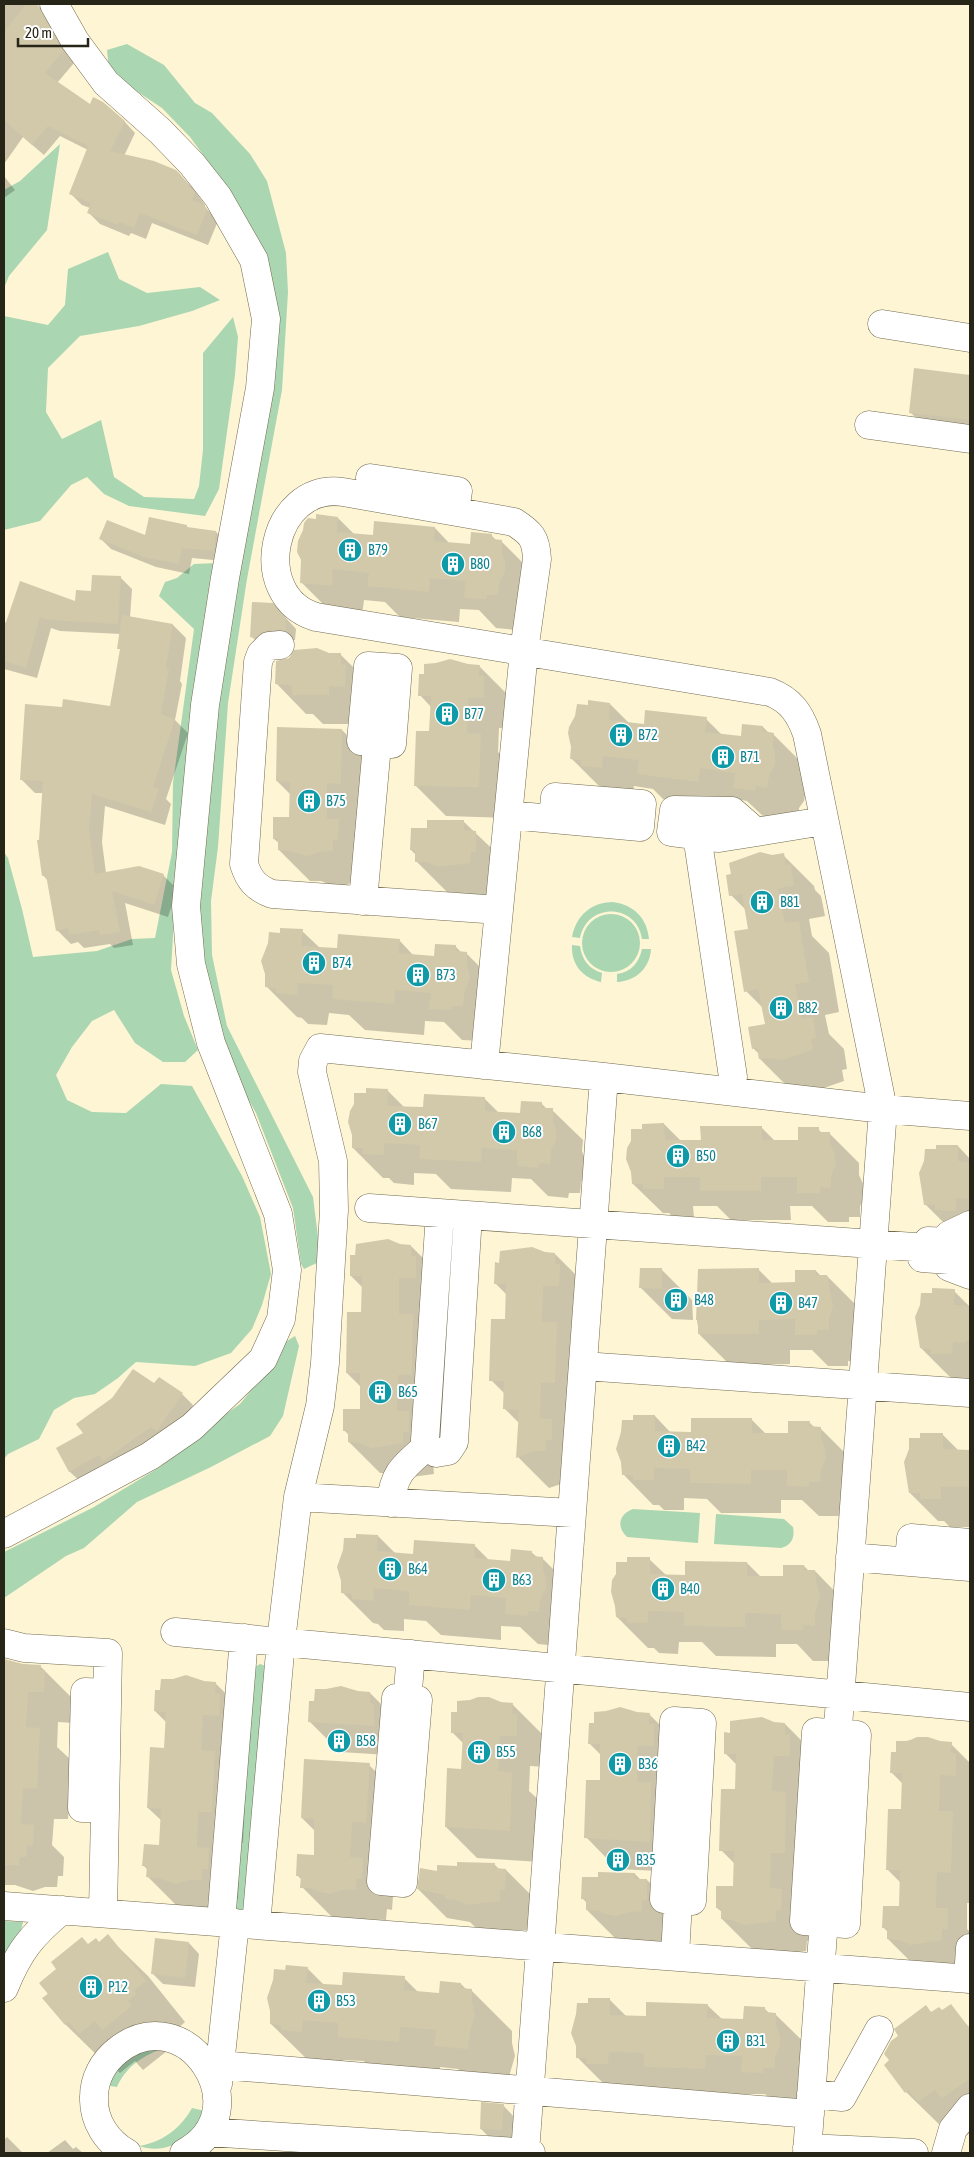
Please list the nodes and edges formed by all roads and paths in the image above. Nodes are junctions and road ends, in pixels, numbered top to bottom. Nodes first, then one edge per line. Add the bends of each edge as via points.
1 (54, 4) edge
2 (882, 324) dead end
3 (970, 338) edge
4 (869, 425) dead end
5 (970, 439) edge
6 (280, 645) dead end
7 (524, 651) junction
8 (384, 667) dead end
9 (508, 815) junction
10 (553, 819) dead end
11 (824, 821) junction
12 (363, 901) junction
13 (499, 910) junction
14 (484, 1065) junction
15 (733, 1076) dead end
16 (604, 1077) junction
17 (882, 1109) junction
18 (970, 1116) edge
19 (369, 1208) dead end
20 (440, 1213) junction
21 (468, 1215) junction
22 (594, 1224) junction
23 (970, 1225) edge
24 (885, 1246) junction
25 (970, 1250) edge
26 (970, 1275) edge
27 (583, 1366) junction
28 (862, 1386) junction
29 (970, 1393) edge
30 (427, 1446) junction
31 (298, 1497) junction
32 (391, 1503) junction
33 (572, 1513) junction
34 (4, 1534) edge
35 (970, 1543) edge
36 (850, 1557) junction
37 (909, 1561) junction
38 (970, 1566) edge
39 (175, 1632) dead end
40 (244, 1638) junction
41 (281, 1642) junction
42 (4, 1643) edge
43 (411, 1654) junction
44 (560, 1668) junction
45 (840, 1695) junction
46 (970, 1707) edge
47 (688, 1722) dead end
48 (837, 1733) junction
49 (392, 1882) dead end
50 (4, 1906) edge
51 (62, 1910) junction
52 (103, 1913) junction
53 (824, 1922) junction
54 (237, 1923) junction
55 (540, 1946) junction
56 (970, 1948) edge
57 (676, 1956) junction
58 (820, 1967) junction
59 (969, 1979) edge
60 (4, 1988) edge
61 (878, 2030) dead end
62 (220, 2066) junction
63 (530, 2090) junction
64 (217, 2096) junction
65 (810, 2104) junction
66 (970, 2108) edge
67 (196, 2146) edge
68 (807, 2150) edge
69 (127, 2153) edge
70 (525, 2153) edge
71 (532, 2153) edge
72 (914, 2153) edge
73 (946, 2153) edge

1 - 34 street via 75,41 106,83 160,131 218,197 254,260 266,319 260,388 205,705 186,906 191,964 211,1043 278,1214 286,1270 281,1319 262,1359 192,1427 150,1456
2 - 3 street
4 - 5 street
6 - 12 street via 269,646 258,662 246,871 258,888 272,894
7 - 7 street via 537,559 536,545 530,532 514,522 343,492 320,493 305,500 284,521 277,545 279,584 303,613
7 - 9 street
7 - 11 street via 770,692 782,697 795,708 804,728
8 - 12 street via 398,668 392,744 377,742 373,792 355,791 354,801 349,859 367,860
9 - 10 street
9 - 13 street
11 - 15 street via 718,838 697,835
11 - 17 street
12 - 13 street
13 - 14 street
14 - 16 street
14 - 31 street via 320,1048 313,1061 312,1072 333,1161 334,1210 326,1363
16 - 17 street
16 - 22 street
17 - 18 street
17 - 24 street
19 - 20 street
20 - 21 street
20 - 30 street
21 - 22 street
21 - 30 street via 454,1442 448,1451 442,1453 436,1453
22 - 24 street
22 - 27 street
23 - 24 street via 949,1235 949,1242 899,1239
24 - 25 street
24 - 26 street via 898,1256 949,1260 949,1267
24 - 28 street
27 - 28 street
27 - 33 street
28 - 29 street
28 - 36 street
30 - 32 street via 399,1472 392,1488
31 - 32 street
31 - 41 street
32 - 33 street
33 - 44 street
35 - 37 street via 911,1538
36 - 37 street
36 - 45 street
37 - 38 street
39 - 40 street
40 - 41 street
40 - 54 street
41 - 43 street
41 - 54 street
42 - 52 street via 24,1648 108,1653 107,1693 85,1692 82,1808 105,1808
43 - 44 street
43 - 49 street via 407,1698 418,1700 403,1883
44 - 45 street
44 - 55 street
45 - 46 street
45 - 48 street
47 - 57 street via 702,1723 702,1733 692,1901 678,1900
48 - 53 street via 816,1732 804,1921
48 - 53 street via 857,1735 846,1924
50 - 51 street
51 - 52 street
51 - 60 street via 26,1944
52 - 54 street
53 - 58 street
54 - 55 street
54 - 62 street
55 - 57 street
55 - 63 street
56 - 59 street
57 - 58 street
58 - 59 street
58 - 65 street
61 - 65 street via 855,2096
62 - 63 street
62 - 64 street
63 - 65 street
63 - 70 street
64 - 67 street via 216,2114
64 - 69 street via 209,2068 182,2043 154,2037 135,2040 119,2049 100,2070 94,2107 104,2133
65 - 68 street
66 - 73 street via 953,2129
67 - 70 street
68 - 72 street
70 - 71 street

